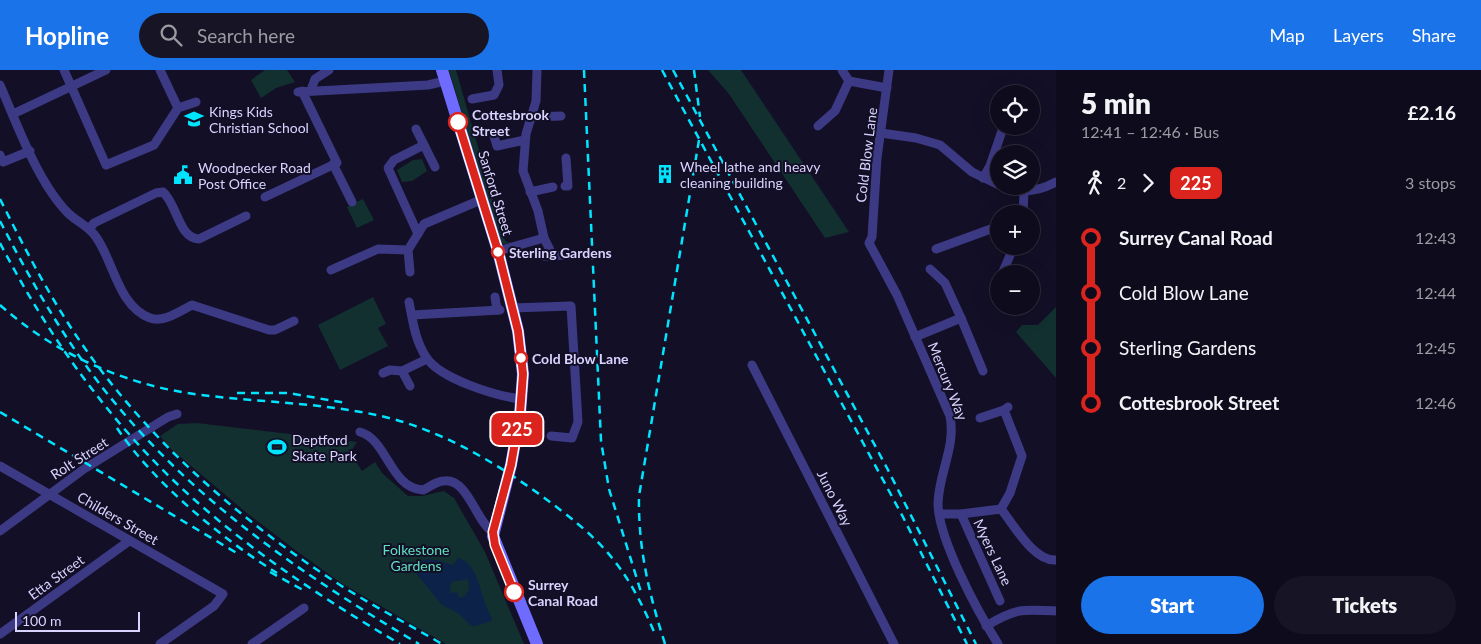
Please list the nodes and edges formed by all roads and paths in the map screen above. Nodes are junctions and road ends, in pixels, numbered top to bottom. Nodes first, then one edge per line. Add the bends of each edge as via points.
1 (64, 70) edge
2 (106, 70) edge
3 (160, 70) edge
4 (329, 70) edge
5 (497, 70) edge
6 (537, 70) edge
7 (842, 70) edge
8 (889, 70) edge
9 (443, 76) edge
10 (849, 81) junction
11 (0, 85) edge
12 (71, 86) junction
13 (887, 88) junction
14 (303, 91) junction
15 (472, 99) dead end
16 (196, 102) dead end
17 (178, 108) junction
18 (13, 114) junction
19 (561, 116) dead end
20 (531, 117) junction
21 (818, 126) dead end
22 (416, 129) dead end
23 (881, 133) junction
24 (1001, 135) edge
25 (494, 136) dead end
26 (525, 140) junction
27 (424, 145) junction
28 (497, 146) junction
29 (30, 151) junction
30 (0, 155) edge
31 (500, 156) dead end
32 (566, 158) dead end
33 (333, 164) junction
34 (435, 167) dead end
35 (983, 178) junction
36 (990, 181) edge
37 (1056, 182) edge
38 (565, 186) dead end
39 (553, 187) dead end
40 (1040, 189) edge
41 (530, 192) junction
42 (265, 197) dead end
43 (483, 199) junction
44 (352, 202) dead end
45 (246, 216) dead end
46 (89, 228) junction
47 (990, 229) edge
48 (418, 234) junction
49 (544, 238) junction
50 (869, 243) joint
51 (936, 249) dead end
52 (408, 250) junction
53 (498, 251) junction
54 (568, 255) dead end
55 (930, 269) dead end
56 (331, 270) dead end
57 (410, 272) dead end
58 (495, 297) dead end
59 (409, 302) dead end
60 (503, 309) junction
61 (412, 315) junction
62 (961, 318) junction
63 (294, 321) dead end
64 (915, 337) junction
65 (427, 359) junction
66 (752, 365) dead end
67 (983, 371) dead end
68 (402, 372) junction
69 (383, 373) dead end
70 (410, 386) dead end
71 (521, 399) junction
72 (177, 414) dead end
73 (980, 418) dead end
74 (360, 432) dead end
75 (551, 436) dead end
76 (0, 466) edge
77 (50, 494) junction
78 (1001, 509) junction
79 (939, 514) junction
80 (962, 514) junction
81 (0, 531) edge
82 (493, 532) junction
83 (129, 541) junction
84 (1056, 560) edge
85 (1000, 601) dead end
86 (304, 608) dead end
87 (1056, 611) edge
88 (986, 626) junction
89 (0, 634) edge
90 (160, 644) edge
91 (252, 644) edge
92 (537, 644) edge
93 (894, 644) edge
94 (998, 644) edge

1 - 12 street
2 - 12 street
3 - 17 street
4 - 14 street
5 - 15 street via 499,85 494,95
6 - 20 street via 536,101
7 - 10 street
8 - 13 street, Cold Blow Lane
9 - 14 street via 428,85
9 - 43 main road, Sanford Street
10 - 13 street
10 - 21 street via 835,111
11 - 18 street
12 - 17 street via 106,165 154,145
12 - 18 street
13 - 23 street, Cold Blow Lane
14 - 33 street via 336,163
16 - 17 street
18 - 29 street
19 - 20 street
20 - 26 street
22 - 27 street
23 - 35 street via 940,145
23 - 50 street, Cold Blow Lane
24 - 35 street
25 - 28 street
26 - 28 street
26 - 41 street via 523,171
27 - 34 street
27 - 48 street via 394,160 388,168
28 - 31 street
29 - 30 street via 4,162
29 - 46 street via 42,177 68,212
32 - 38 street via 568,186
33 - 42 street
33 - 44 street
35 - 36 street
37 - 40 street
39 - 41 street
41 - 49 street
43 - 48 street via 427,221
43 - 53 main road, Sanford Street
45 - 46 street via 199,239 192,239 163,192
46 - 63 street via 125,297 150,318 160,319 192,305 269,330
47 - 51 street
48 - 52 street
49 - 53 street
49 - 54 street via 549,254
50 - 64 street, Mercury Way
52 - 56 street via 378,249
52 - 57 street
53 - 60 main road, Sanford Street
55 - 62 street via 945,283
58 - 60 street
59 - 61 street
60 - 61 street
60 - 71 main road, Sanford Street via 518,331 523,374
60 - 75 street via 571,306 578,422 572,438
61 - 65 street via 413,328
62 - 64 street
62 - 67 street
64 - 79 street, Mercury Way via 950,416 953,432 939,492
65 - 68 street
65 - 71 street via 449,375 500,396
66 - 93 street, Juno Way
68 - 69 street via 390,370
68 - 70 street
71 - 82 main road, Sanford Street via 511,465
72 - 77 street, Rolt Street via 84,469
73 - 78 street, Myers Lane via 1006,408 1022,456 1010,494
74 - 82 street via 371,439 396,473 412,487 423,490 448,480 461,487 486,527
76 - 77 street, Childers Street
77 - 81 street, Rolt Street
77 - 83 street, Childers Street
78 - 80 street, Myers Lane
78 - 84 street, Myers Lane via 1039,556
79 - 80 street, Myers Lane
79 - 88 street, Mercury Way via 945,538
80 - 85 street, Myers Lane
82 - 92 main road via 495,545
83 - 89 street, Etta Street
83 - 90 street, Childers Street via 223,594 214,606
86 - 91 street
87 - 88 street via 1021,609
88 - 94 street, Mercury Way

